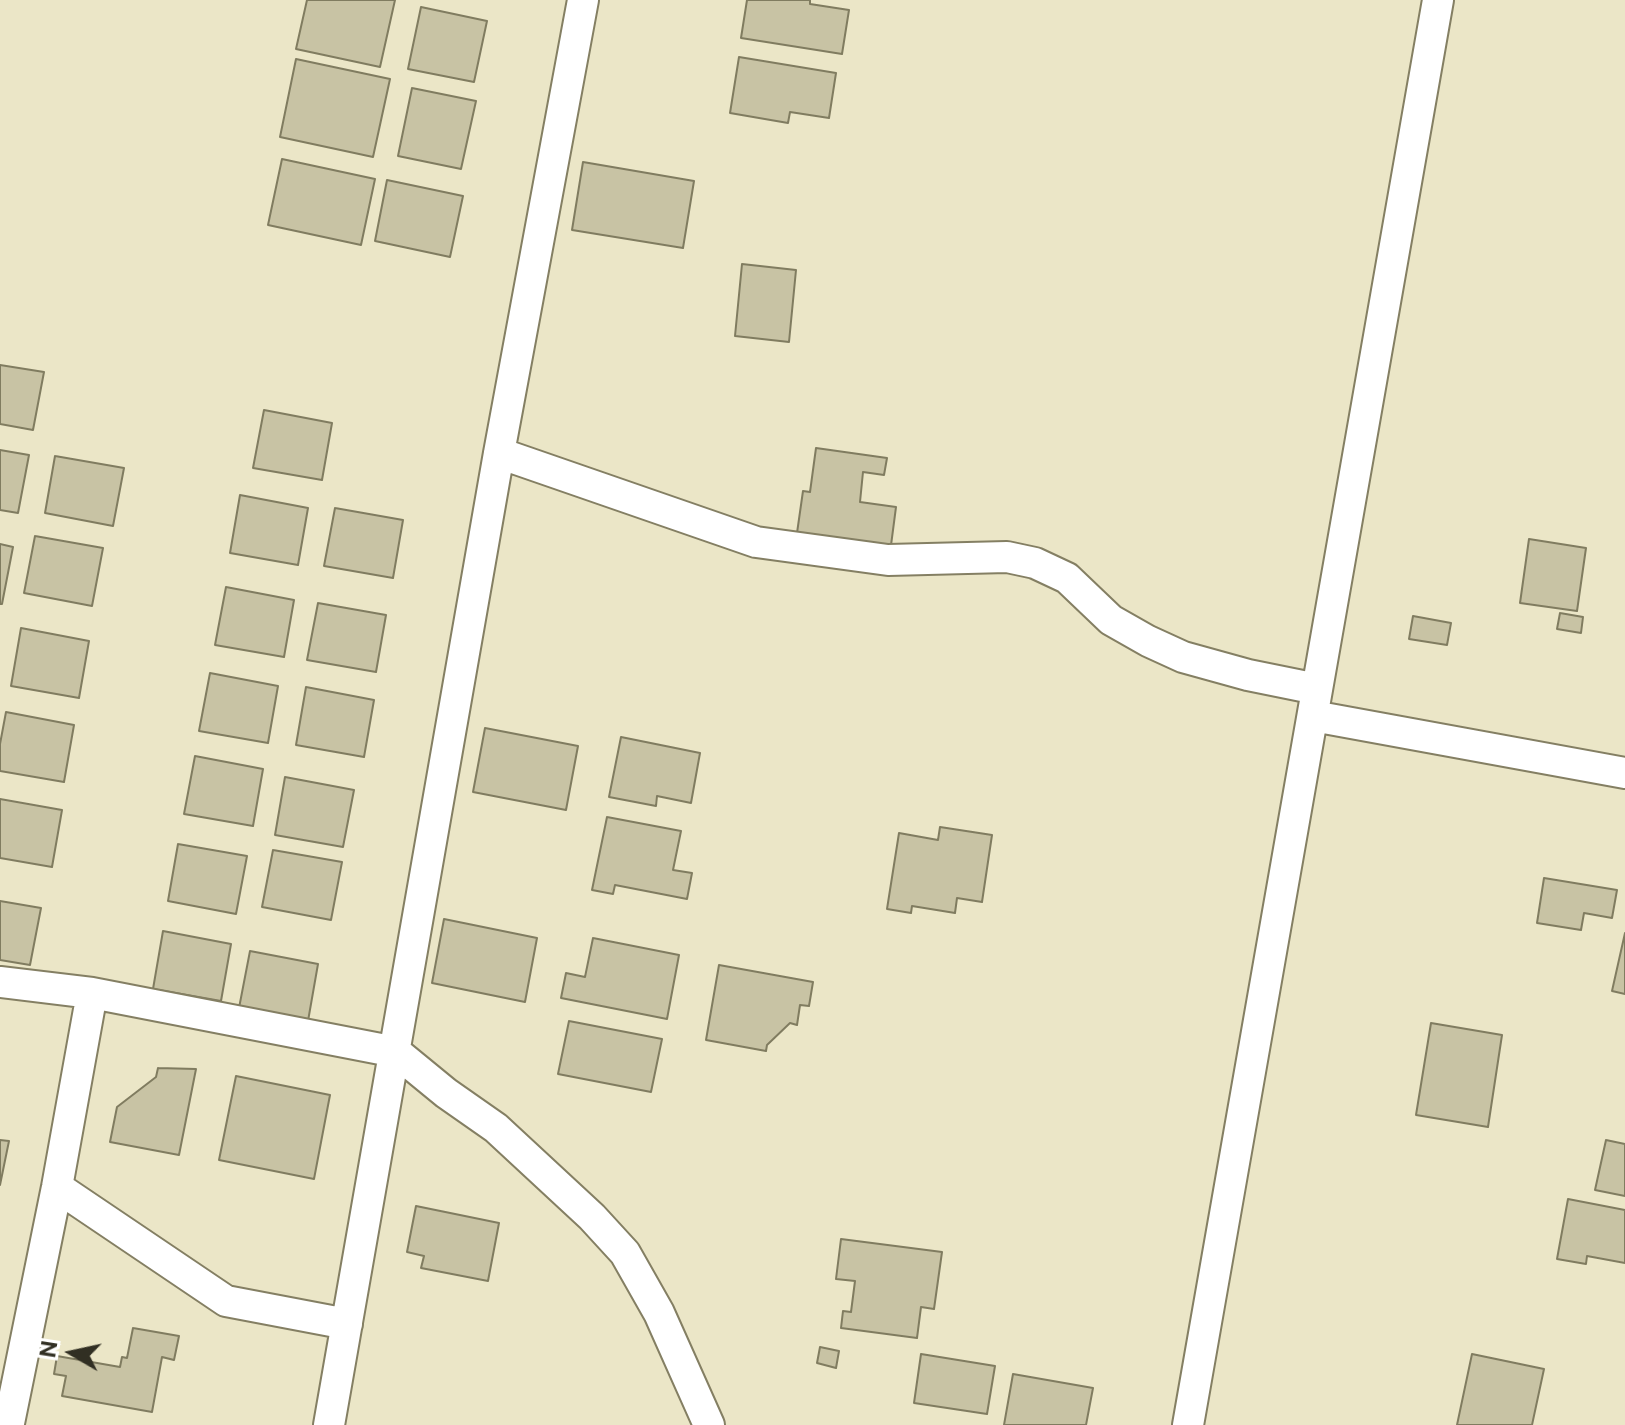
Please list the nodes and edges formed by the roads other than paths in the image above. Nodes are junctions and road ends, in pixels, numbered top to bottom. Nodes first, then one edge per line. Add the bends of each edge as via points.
1 (583, 0) edge
2 (1438, 0) edge
3 (499, 453) junction
4 (1315, 702) junction
5 (1625, 773) edge
6 (0, 982) edge
7 (92, 993) junction
8 (396, 1052) junction
9 (57, 1187) junction
10 (347, 1324) junction
11 (12, 1424) edge
12 (329, 1425) edge
13 (709, 1425) edge
14 (1188, 1425) edge

1 - 3 street
2 - 4 street
3 - 4 street via 756,542 888,560 1007,557 1035,563 1067,578 1111,620 1159,646
3 - 8 street
4 - 5 street
4 - 14 street
6 - 7 street
7 - 8 street
7 - 9 street
8 - 10 street
8 - 13 street via 496,1128 625,1253 659,1313
9 - 10 street via 226,1301
9 - 11 street
10 - 12 street

